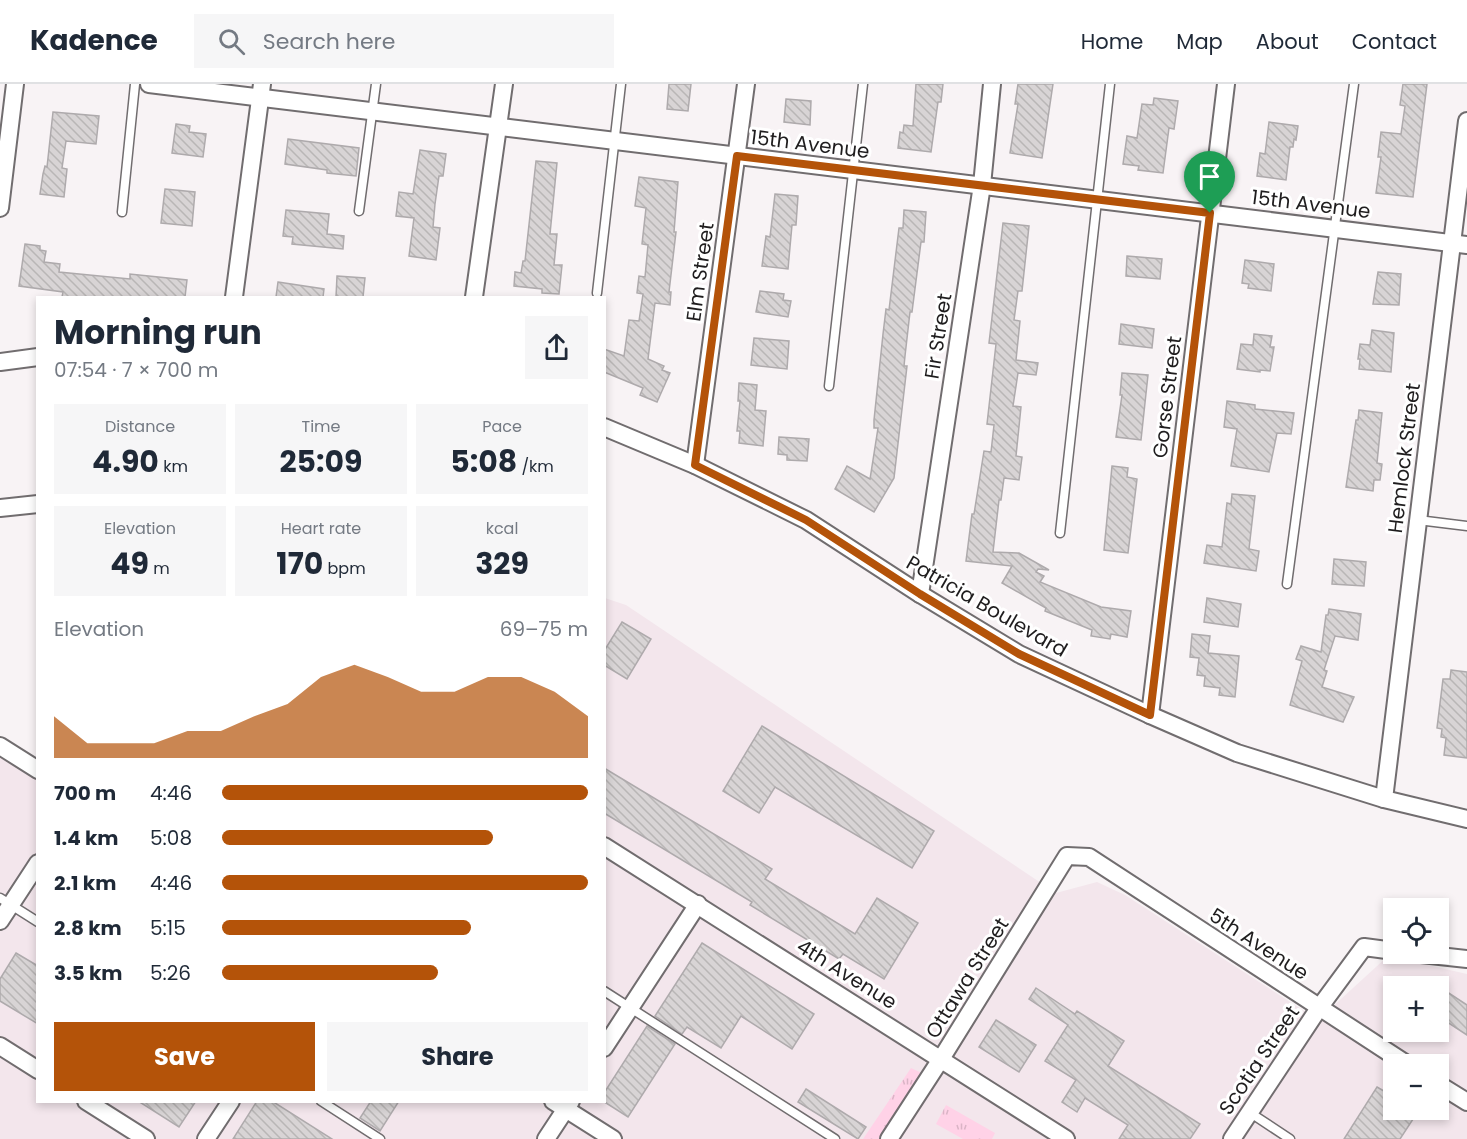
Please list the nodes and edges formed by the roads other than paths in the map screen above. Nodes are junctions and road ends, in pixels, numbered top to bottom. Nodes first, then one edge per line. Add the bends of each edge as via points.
1 (15, 84) edge
2 (135, 84) edge
3 (149, 84) edge
4 (376, 84) edge
5 (504, 84) edge
6 (621, 84) edge
7 (746, 84) edge
8 (863, 84) edge
9 (992, 84) edge
10 (1110, 84) edge
11 (1226, 84) edge
12 (1354, 84) edge
13 (261, 91) edge
14 (372, 112) junction
15 (1467, 122) edge
16 (498, 127) junction
17 (615, 141) junction
18 (737, 156) junction
19 (853, 170) junction
20 (982, 185) junction
21 (1098, 199) junction
22 (0, 208) edge
23 (359, 211) dead end
24 (122, 212) dead end
25 (1210, 213) junction
26 (1335, 228) junction
27 (1459, 244) edge
28 (597, 294) dead end
29 (234, 296) edge
30 (474, 296) edge
31 (36, 357) edge
32 (0, 362) edge
33 (829, 386) dead end
34 (606, 428) edge
35 (695, 465) junction
36 (36, 504) edge
37 (0, 508) edge
38 (1417, 520) junction
39 (1467, 526) edge
40 (1060, 533) dead end
41 (1287, 584) dead end
42 (920, 594) junction
43 (1150, 715) junction
44 (0, 746) edge
45 (36, 769) edge
46 (1384, 799) junction
47 (1467, 819) edge
48 (606, 847) edge
49 (1089, 857) joint
50 (36, 865) edge
51 (5, 902) edge
52 (698, 904) junction
53 (0, 921) edge
54 (36, 921) edge
55 (1383, 950) edge
56 (1449, 957) edge
57 (1467, 959) edge
58 (606, 992) edge
59 (630, 1008) junction
60 (1319, 1008) junction
61 (606, 1045) edge
62 (0, 1046) edge
63 (1391, 1054) edge
64 (941, 1059) junction
65 (36, 1069) edge
66 (1449, 1091) edge
67 (1467, 1102) edge
68 (89, 1103) edge
69 (230, 1103) edge
70 (324, 1103) edge
71 (563, 1104) edge
72 (1250, 1112) junction
73 (146, 1139) edge
74 (206, 1139) edge
75 (380, 1139) edge
76 (546, 1139) edge
77 (613, 1139) edge
78 (836, 1139) edge
79 (889, 1139) edge
80 (1066, 1139) edge
81 (1232, 1139) edge
82 (1290, 1139) edge

1 - 22 street
2 - 24 lane
3 - 13 street, 15th Avenue
4 - 14 lane
5 - 16 street
6 - 17 lane
7 - 18 street, Elm Street
8 - 19 lane
9 - 20 street, Fir Street
10 - 21 lane
11 - 25 street, Gorse Street
12 - 26 lane
13 - 14 street, 15th Avenue
13 - 29 street
14 - 16 street, 15th Avenue
14 - 23 lane
15 - 27 street, Hemlock Street
16 - 17 street, 15th Avenue
16 - 30 street
17 - 18 street, 15th Avenue
17 - 28 lane
18 - 19 street, 15th Avenue
18 - 35 street, Elm Street
19 - 20 street, 15th Avenue
19 - 33 lane
20 - 21 street, 15th Avenue
20 - 42 street, Fir Street
21 - 25 street, 15th Avenue
21 - 40 lane
25 - 26 street, 15th Avenue
25 - 43 street, Gorse Street
26 - 27 street, 15th Avenue
26 - 41 lane
27 - 38 street, Hemlock Street
31 - 32 street
34 - 35 street, Patricia Boulevard
35 - 42 street, Patricia Boulevard via 806,520
36 - 37 street
38 - 39 lane
38 - 46 street, Hemlock Street
42 - 43 street, Patricia Boulevard via 1019,654
43 - 46 street, Patricia Boulevard via 1237,753
44 - 45 street
46 - 47 street, Patricia Boulevard
48 - 52 street, 4th Avenue
49 - 60 street, 5th Avenue
49 - 64 street, Ottawa Street via 1067,856
50 - 51 street
51 - 53 street
51 - 54 lane
52 - 59 street
52 - 64 street, 4th Avenue
55 - 60 street, Scotia Street via 1364,947
56 - 57 street
58 - 59 lane
59 - 61 street
59 - 78 lane
60 - 63 street, 5th Avenue
60 - 72 street, Scotia Street
62 - 65 street
64 - 79 street, Ottawa Street
64 - 80 street, 4th Avenue
66 - 67 street
68 - 73 street
69 - 74 street
70 - 75 lane
71 - 76 street
71 - 77 street
72 - 81 street, Scotia Street
72 - 82 lane

